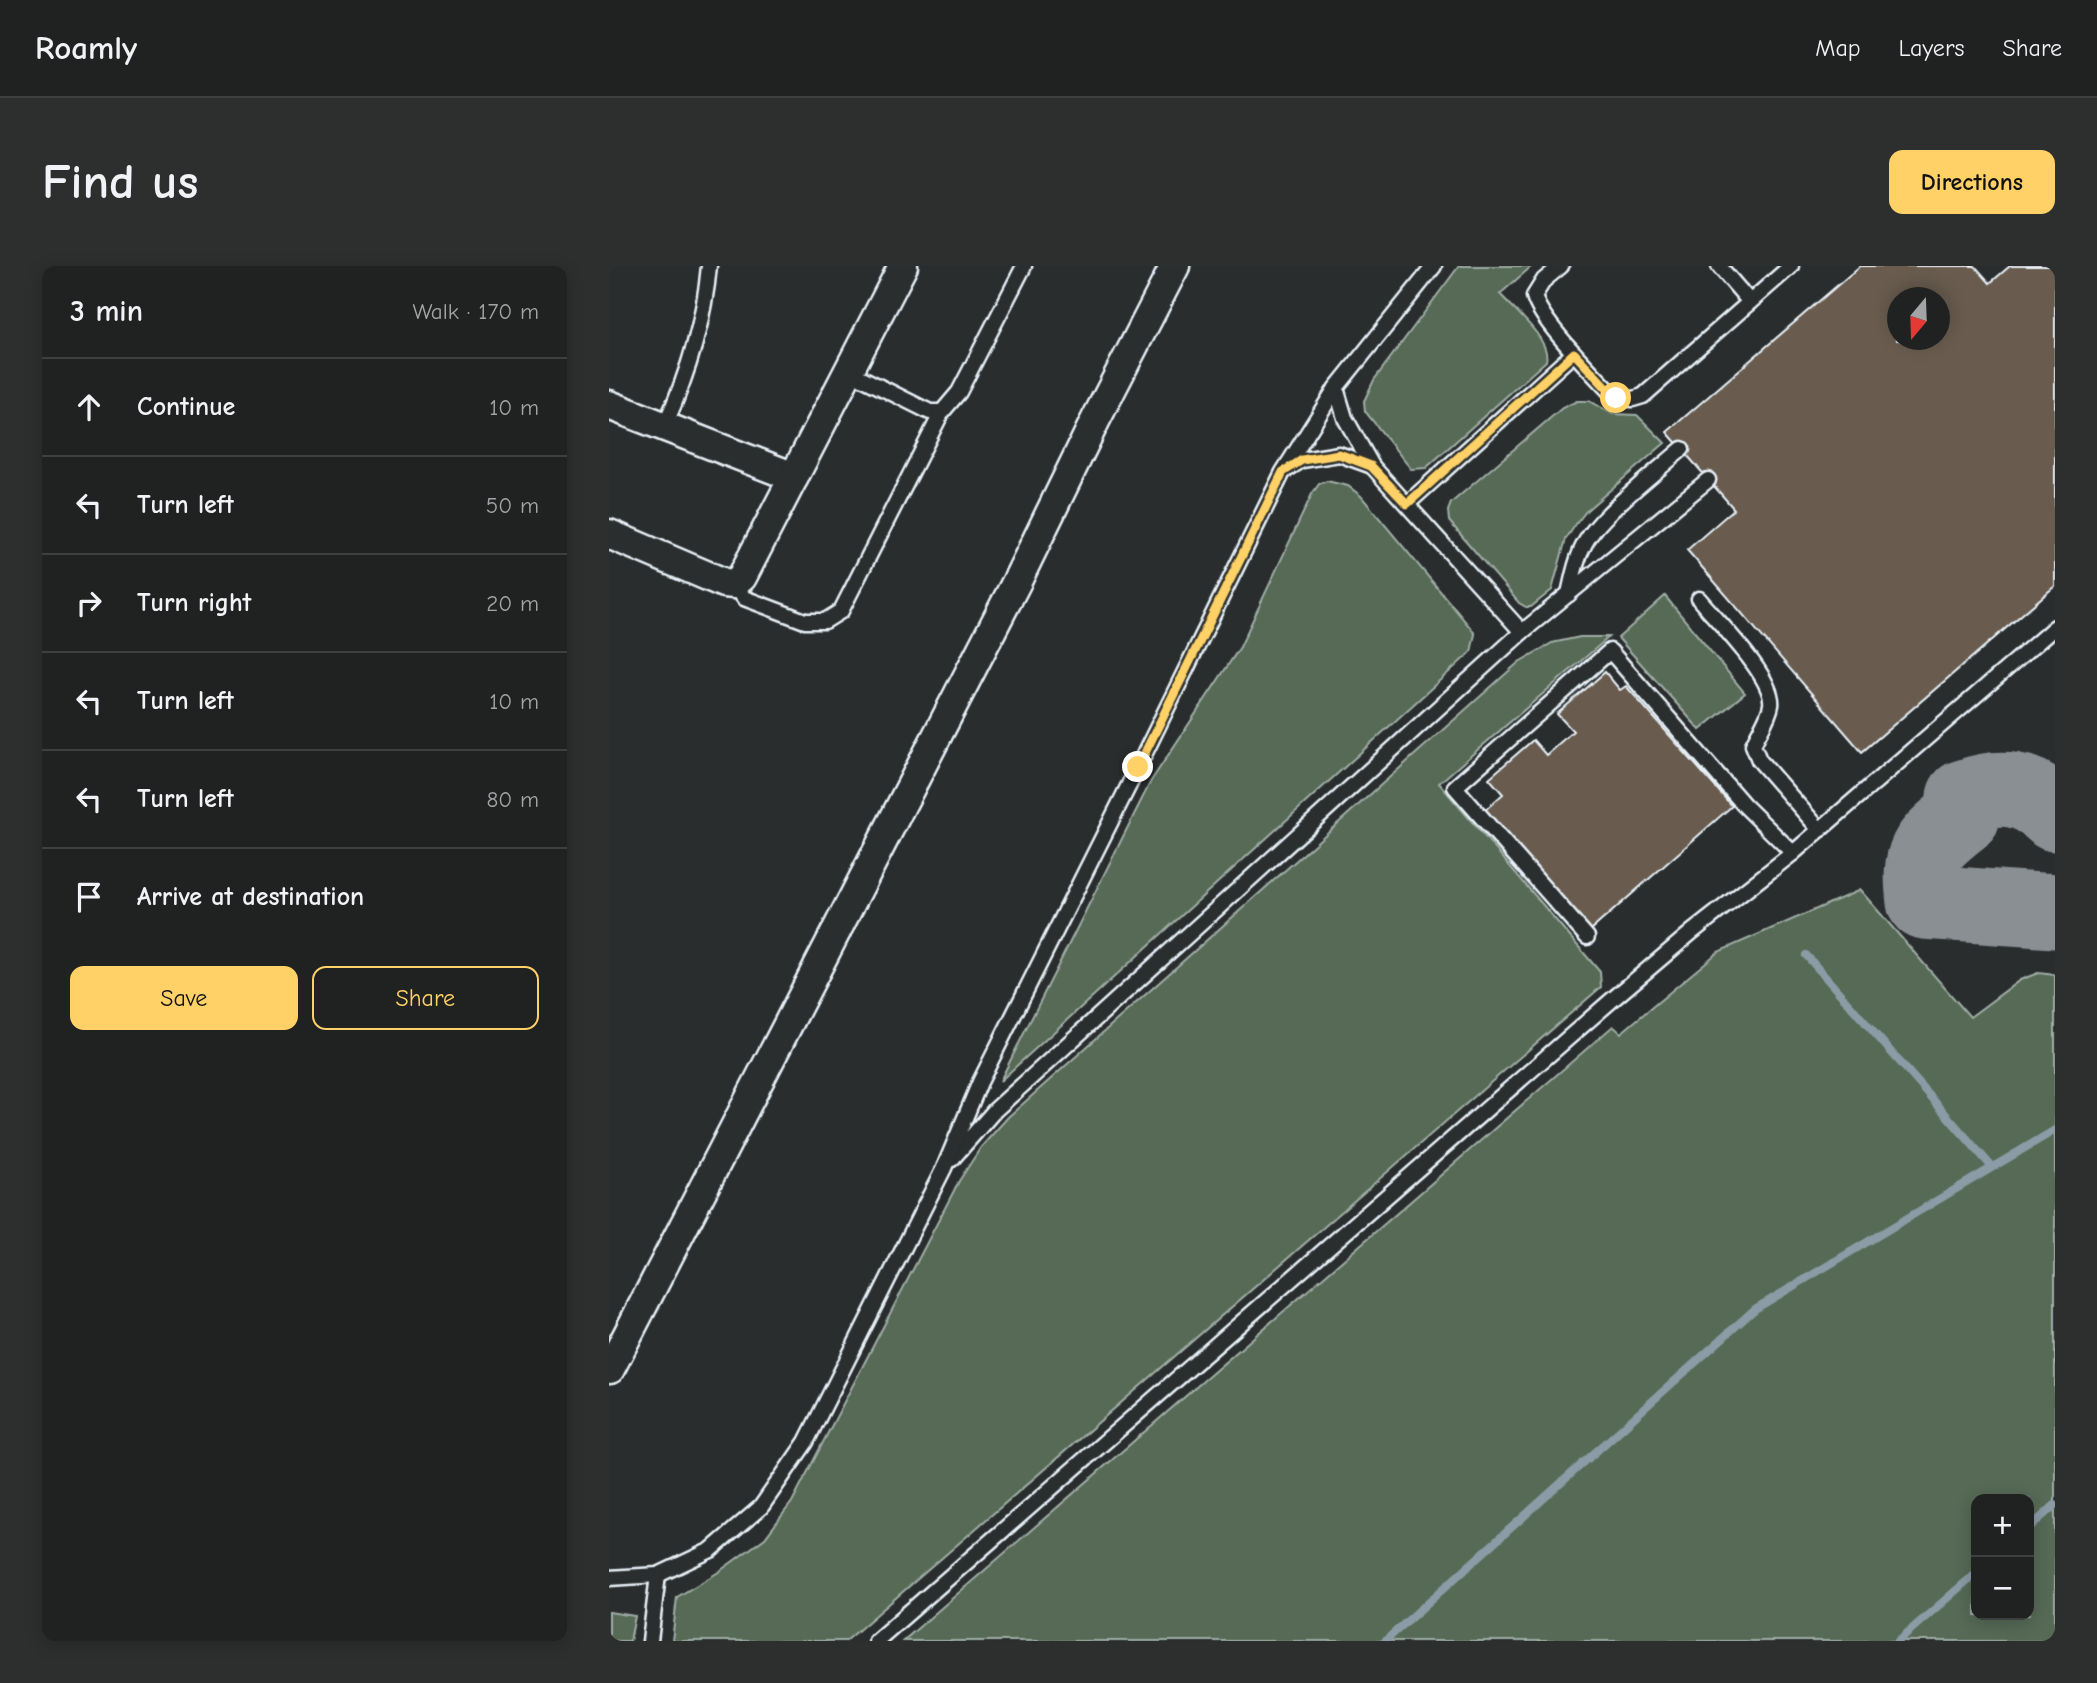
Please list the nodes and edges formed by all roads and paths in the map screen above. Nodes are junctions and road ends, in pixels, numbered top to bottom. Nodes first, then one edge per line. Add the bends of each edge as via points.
1 (709, 266) edge
2 (903, 266) edge
3 (1024, 266) edge
4 (1175, 266) edge
5 (1434, 266) edge
6 (1562, 266) edge
7 (1719, 266) edge
8 (1791, 266) edge
9 (1750, 302) junction
10 (1574, 353) junction
11 (848, 372) junction
12 (1336, 388) junction
13 (609, 405) edge
14 (942, 412) junction
15 (664, 425) junction
16 (1682, 449) dead end
17 (1371, 466) junction
18 (1283, 472) junction
19 (794, 477) junction
20 (1709, 480) dead end
21 (1407, 504) junction
22 (609, 534) edge
23 (734, 584) junction
24 (1569, 594) junction
25 (1699, 599) dead end
26 (2055, 627) edge
27 (1522, 632) junction
28 (1820, 830) junction
29 (1793, 853) junction
30 (1587, 937) dead end
31 (944, 1168) junction
32 (610, 1369) edge
33 (658, 1575) junction
34 (609, 1578) edge
35 (650, 1641) edge
36 (876, 1641) edge

1 - 15 lane via 697,340
2 - 11 street
3 - 14 lane via 959,392
4 - 32 street via 1011,594
5 - 12 lane
6 - 10 lane via 1544,280 1534,296
7 - 9 lane
8 - 9 lane
9 - 10 lane via 1643,396 1633,399 1616,398
10 - 21 lane
11 - 14 lane via 930,412
11 - 19 street
12 - 17 lane via 1345,418
12 - 18 lane
13 - 15 street
14 - 23 lane via 841,611 825,621 805,621 744,598
15 - 19 street
16 - 24 lane via 1586,541
17 - 18 lane via 1339,454 1302,460
17 - 21 lane
18 - 31 lane via 980,1082
19 - 23 street via 743,577
20 - 24 lane
21 - 27 lane
22 - 23 street
24 - 27 lane
25 - 28 lane via 1762,674 1770,692 1771,706 1753,745 1759,760
26 - 28 lane
27 - 31 lane via 995,1110
28 - 29 lane
29 - 30 lane via 1744,804 1611,651 1455,787
29 - 36 lane via 1613,999
31 - 33 lane via 806,1442 782,1478 761,1507 711,1550
33 - 34 lane
33 - 35 lane

